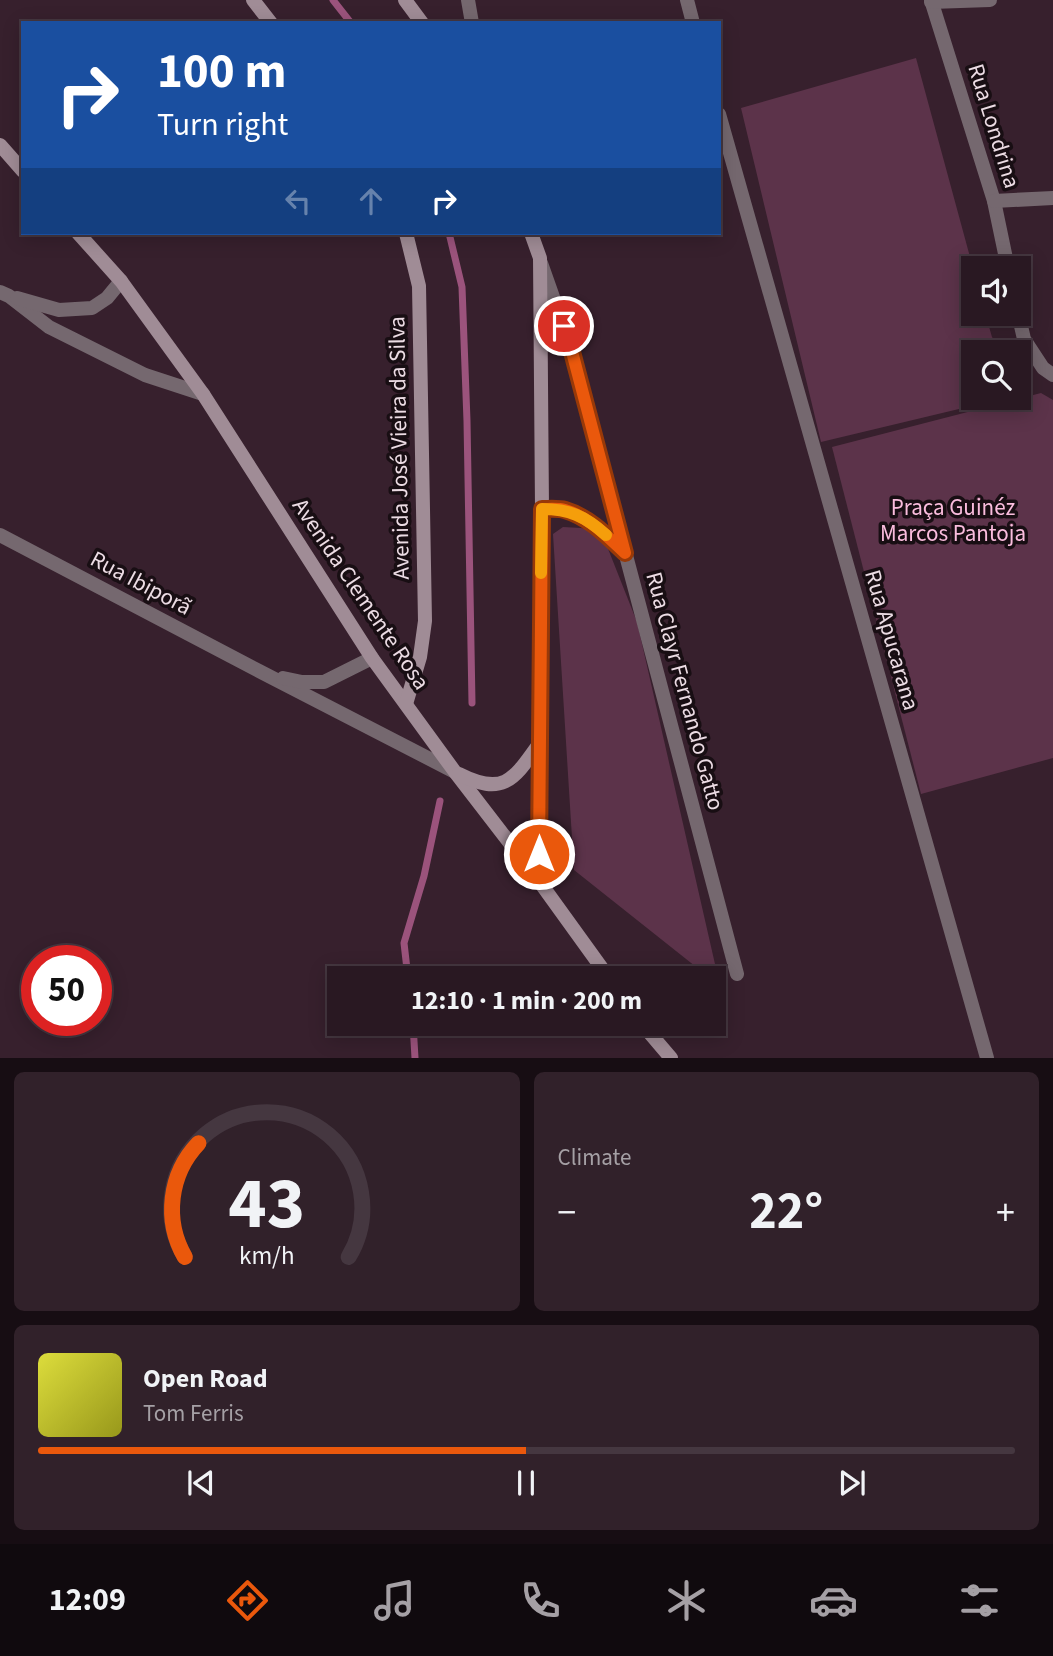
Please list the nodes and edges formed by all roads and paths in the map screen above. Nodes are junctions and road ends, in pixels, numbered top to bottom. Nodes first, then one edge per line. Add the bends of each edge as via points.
1 (253, 0) edge
2 (405, 0) edge
3 (468, 0) edge
4 (687, 0) edge
5 (990, 0) edge
6 (931, 1) edge
7 (269, 21) edge
8 (421, 21) edge
9 (472, 21) edge
10 (692, 21) edge
11 (721, 121) edge
12 (0, 145) edge
13 (21, 169) edge
14 (1053, 198) edge
15 (994, 201) junction
16 (80, 235) edge
17 (406, 235) edge
18 (532, 235) edge
19 (1006, 256) edge
20 (540, 258) junction
21 (121, 281) junction
22 (4, 294) edge
23 (1021, 326) edge
24 (1053, 375) edge
25 (203, 394) junction
26 (542, 509) junction
27 (0, 535) edge
28 (625, 553) junction
29 (372, 658) junction
30 (261, 673) junction
31 (406, 704) junction
32 (539, 744) junction
33 (455, 772) junction
34 (540, 881) junction
35 (600, 966) edge
36 (737, 974) dead end
37 (652, 1036) edge
38 (671, 1058) edge
39 (987, 1058) edge

1 - 7 main road
2 - 8 main road
3 - 9 street
4 - 10 street
5 - 6 street
6 - 15 street, Rua Londrina
11 - 39 street, Rua Apucarana
12 - 13 main road
14 - 15 street
15 - 19 street, Rua Londrina
16 - 21 main road, Avenida Clemente Rosa
17 - 31 main road, Avenida José Vieira da Silva via 419,286 425,621
18 - 20 main road, Rua Clayr Fernando Gatto
20 - 26 main road, Rua Clayr Fernando Gatto
20 - 28 street, Rua Clayr Fernando Gatto via 571,348
21 - 22 street via 92,308 59,310
21 - 25 main road, Avenida Clemente Rosa
22 - 25 street via 85,345 145,375
23 - 24 street via 1024,339
25 - 29 main road, Avenida Clemente Rosa
26 - 28 street via 563,509 583,518
26 - 32 main road, Rua Clayr Fernando Gatto
27 - 30 street, Rua Ibiporã
28 - 36 street, Rua Clayr Fernando Gatto
29 - 30 street, Rua Ibiporã via 324,682
29 - 31 main road, Avenida Clemente Rosa
30 - 33 street, Rua Ibiporã
31 - 33 main road, Avenida Clemente Rosa
32 - 33 main road via 520,772 507,782 489,785
32 - 34 main road, Rua Clayr Fernando Gatto
33 - 34 main road, Avenida Clemente Rosa
34 - 35 main road, Avenida Clemente Rosa
37 - 38 main road

